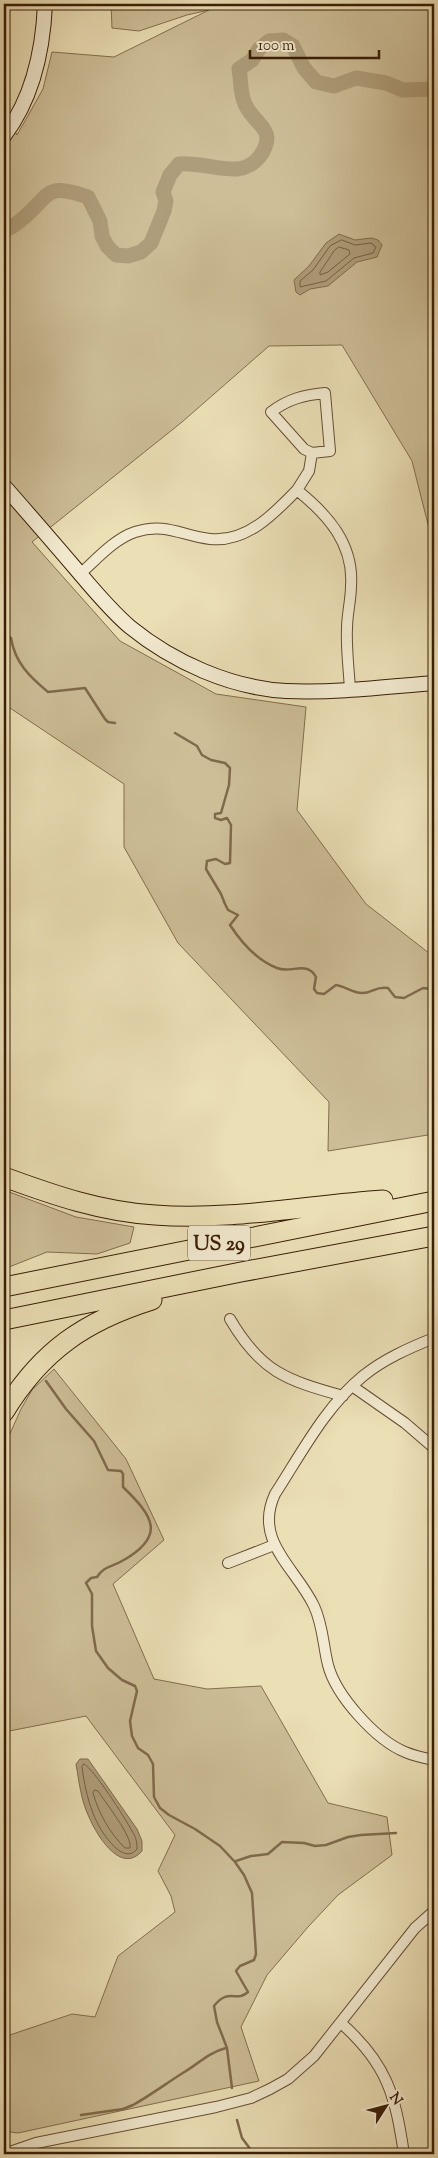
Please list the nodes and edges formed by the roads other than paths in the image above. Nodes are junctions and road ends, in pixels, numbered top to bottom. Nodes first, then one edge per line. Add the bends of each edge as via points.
1 (45, 4) edge
2 (4, 136) edge
3 (312, 453) junction
4 (4, 486) edge
5 (297, 490) junction
6 (80, 574) junction
7 (434, 683) edge
8 (350, 690) junction
9 (4, 1177) edge
10 (434, 1199) edge
11 (434, 1236) edge
12 (241, 1272) junction
13 (4, 1286) edge
14 (230, 1319) dead end
15 (4, 1320) edge
16 (434, 1338) edge
17 (352, 1386) junction
18 (343, 1396) junction
19 (4, 1412) edge
20 (434, 1448) edge
21 (274, 1545) junction
22 (228, 1563) dead end
23 (434, 1760) edge
24 (434, 1911) edge
25 (341, 2023) junction
26 (4, 2154) edge
27 (404, 2154) edge

1 - 2 main road via 40,58 22,106
3 - 3 street via 304,449 271,412 295,398 325,393 330,451
3 - 5 street via 309,472
4 - 6 main road
5 - 6 street via 259,524 238,537 209,539 179,530 157,528 134,532 117,542
5 - 8 street via 333,523 344,542 350,564 352,585 347,628
6 - 8 main road via 130,626 162,649 212,675 284,691
7 - 8 main road
9 - 10 highway via 94,1206 161,1216 222,1215 329,1203
10 - 13 highway, US 29
11 - 12 highway, US 29
12 - 15 highway, US 29
12 - 19 highway via 116,1312 85,1328 45,1358
14 - 18 street via 255,1354 274,1371 294,1382
16 - 17 street via 376,1366
17 - 18 street
17 - 20 street
18 - 21 street via 323,1420 271,1503 269,1526
21 - 22 street
21 - 23 street via 314,1605 328,1666 344,1698 392,1744 404,1752
24 - 25 street via 415,1928
25 - 26 street via 314,2056 288,2079 251,2098 36,2143
25 - 27 street via 372,2055 389,2086

